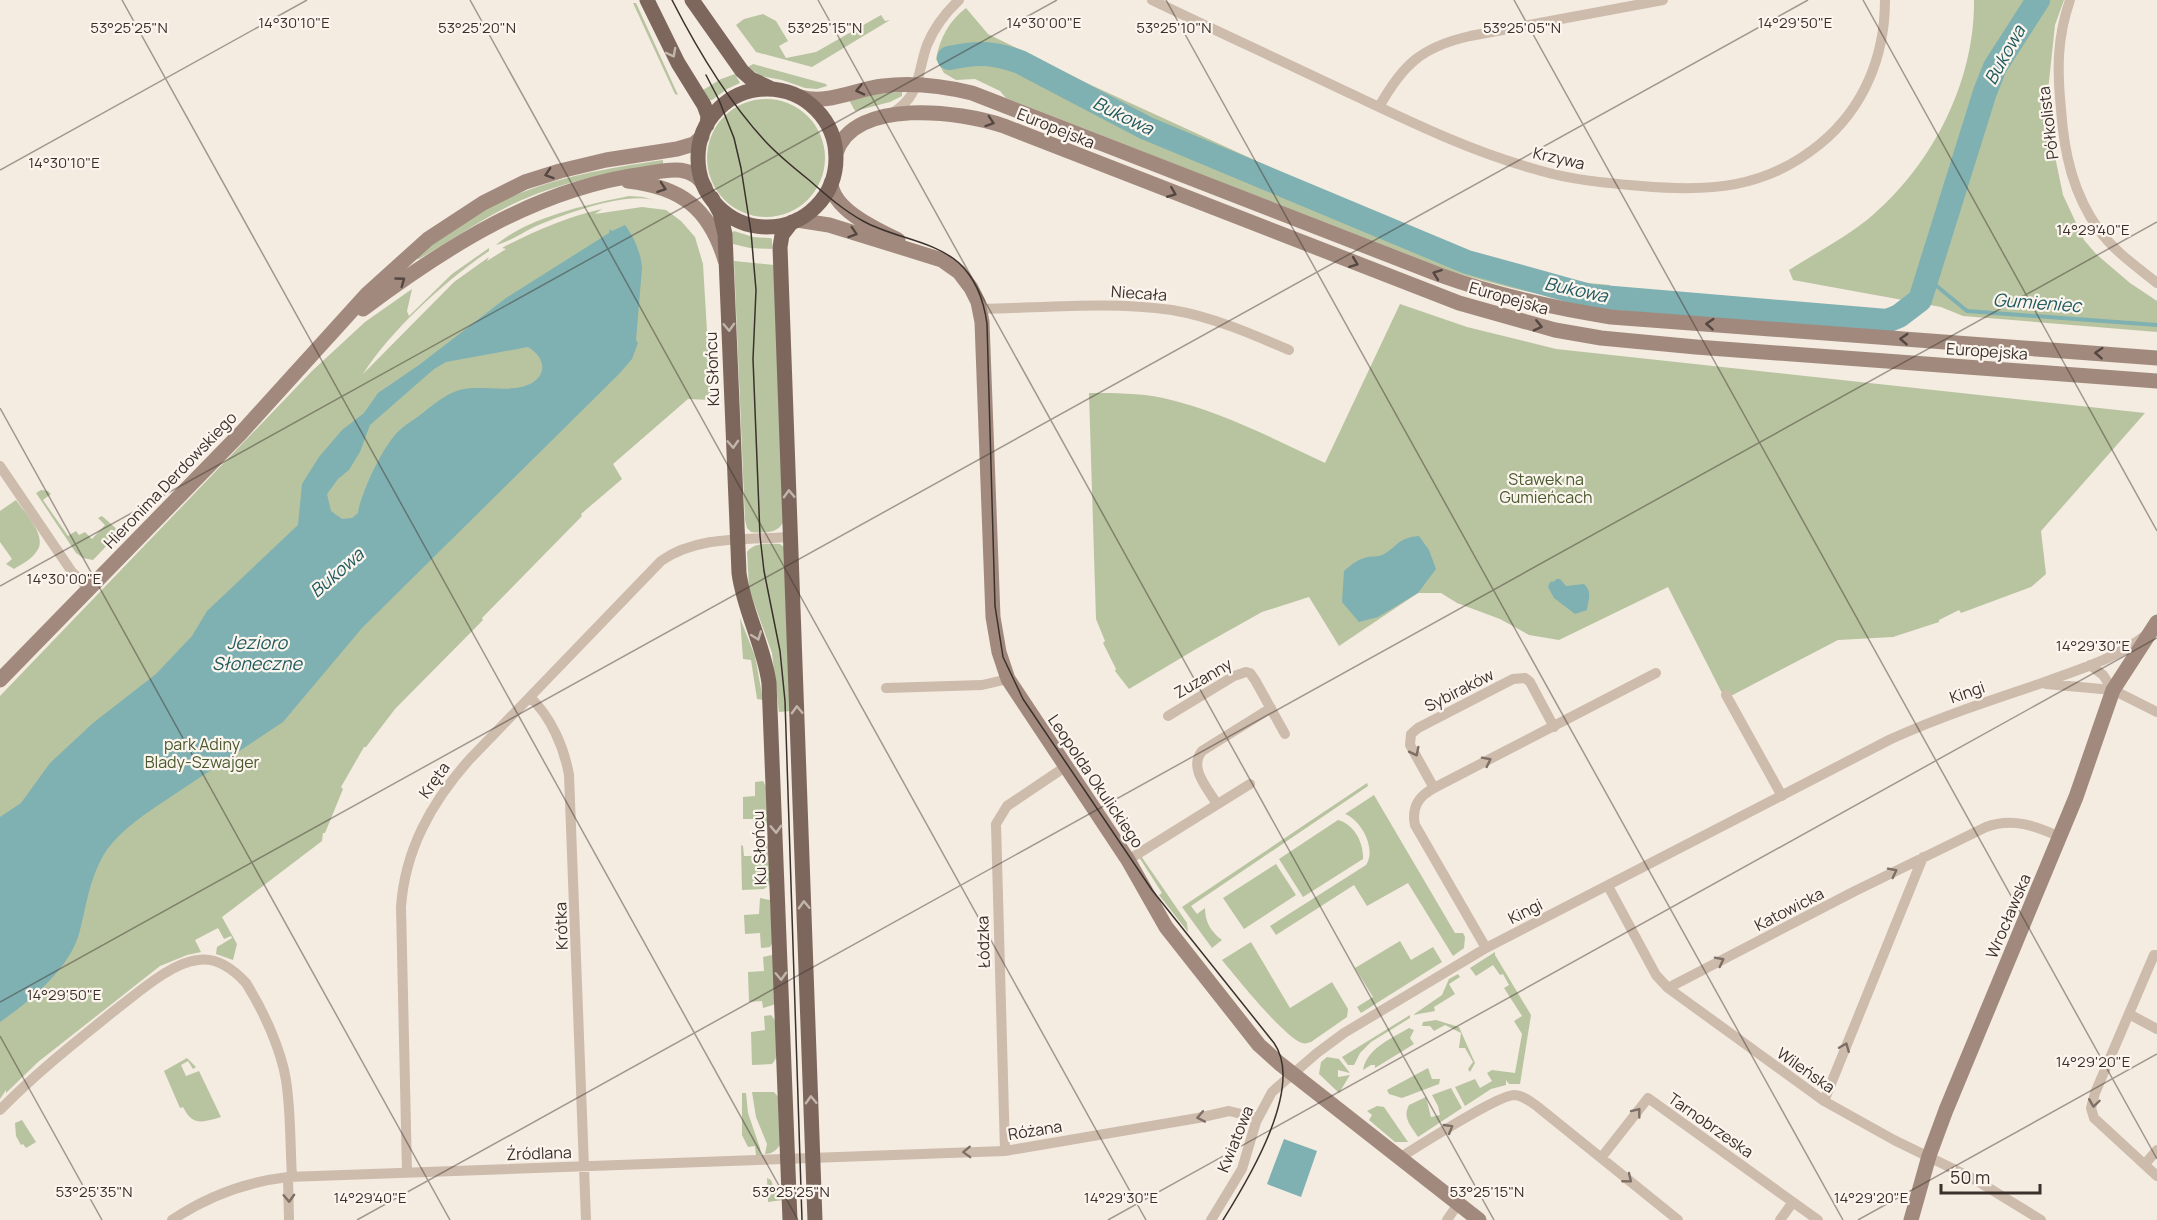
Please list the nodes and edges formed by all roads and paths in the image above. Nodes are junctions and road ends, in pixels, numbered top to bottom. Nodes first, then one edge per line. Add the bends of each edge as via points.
1 (647, 0) edge
2 (692, 0) edge
3 (959, 0) edge
4 (1152, 0) edge
5 (1663, 0) edge
6 (1885, 0) edge
7 (2070, 0) edge
8 (918, 84) junction
9 (776, 89) junction
10 (800, 97) junction
11 (1379, 107) junction
12 (884, 117) junction
13 (704, 131) junction
14 (836, 153) junction
15 (604, 181) junction
16 (831, 183) junction
17 (708, 193) junction
18 (794, 221) junction
19 (921, 254) junction
20 (727, 268) junction
21 (2157, 283) edge
22 (980, 309) junction
23 (337, 328) junction
24 (1289, 350) dead end
25 (2157, 358) edge
26 (2157, 381) edge
27 (0, 466) edge
28 (791, 537) junction
29 (737, 541) junction
30 (89, 589) junction
31 (2154, 626) edge
32 (2090, 665) junction
33 (1656, 673) dead end
34 (1008, 679) junction
35 (0, 680) edge
36 (2036, 685) junction
37 (886, 688) dead end
38 (2113, 690) junction
39 (1726, 694) dead end
40 (530, 697) junction
41 (1271, 708) junction
42 (2157, 712) edge
43 (1168, 716) dead end
44 (1554, 727) junction
45 (1286, 734) dead end
46 (1065, 767) junction
47 (1250, 784) dead end
48 (1434, 788) junction
49 (1782, 796) junction
50 (1217, 804) junction
51 (2060, 837) junction
52 (1923, 857) junction
53 (1128, 860) junction
54 (1608, 886) junction
55 (1485, 948) junction
56 (2157, 955) edge
57 (1668, 988) junction
58 (2129, 1014) junction
59 (2157, 1029) edge
60 (1293, 1073) junction
61 (1824, 1101) junction
62 (0, 1110) edge
63 (1258, 1118) junction
64 (2157, 1150) edge
65 (1005, 1151) junction
66 (1929, 1156) junction
67 (813, 1158) junction
68 (1399, 1158) junction
69 (1601, 1158) junction
70 (788, 1160) junction
71 (2145, 1164) junction
72 (585, 1166) junction
73 (407, 1172) junction
74 (2157, 1176) edge
75 (290, 1177) junction
76 (1794, 1202) junction
77 (1458, 1204) junction
78 (172, 1220) edge
79 (290, 1220) edge
80 (586, 1220) edge
81 (790, 1220) edge
82 (815, 1220) edge
83 (1210, 1220) edge
84 (1447, 1220) edge
85 (1479, 1220) edge
86 (1678, 1220) edge
87 (1780, 1220) edge
88 (1818, 1220) edge
89 (1911, 1220) edge
90 (2041, 1220) edge

1 -> 13 main road via 704,105 708,116
2 - 9 main road via 742,71 756,82
3 - 8 street via 932,35
4 - 11 street, Krzywa
5 - 11 street via 1447,43 1408,65 1395,78
6 - 11 street, Krzywa via 1876,61 1864,93 1847,118 1804,156 1740,185 1676,189 1563,176 1517,164
7 - 21 street, Półkolista via 2058,58 2068,165 2100,231
8 -> 10 main road, Europejska via 873,87 823,100
8 - 12 street, Europejska via 905,104
25 -> 8 main road, Europejska via 1611,317 1548,306 1440,275 972,93
9 - 10 main road
9 - 13 main road via 754,90 734,97 720,108
10 - 14 main road via 825,121
12 - 14 main road, Europejska via 850,130
12 -> 26 main road, Europejska via 945,113 987,120 1459,303 1555,330 1696,348
13 - 17 main road via 699,162
13 -> 23 main road, Hieronima Derdowskiego via 686,147 576,167 504,191 428,238 375,286
14 - 16 main road
15 - 17 main road, Hieronima Derdowskiego via 676,169 692,172
15 -> 20 main road via 652,185 689,201 713,230
23 -> 15 main road, Hieronima Derdowskiego via 409,275 496,222 556,195
16 - 18 main road via 818,205
16 - 19 main road, Leopolda Okulickiego via 834,195 844,207
17 - 18 main road via 727,214 746,223 768,227
17 - 20 main road, Ku Słońcu via 724,226
18 -> 19 main road, Leopolda Okulickiego via 817,222
28 -> 18 main road via 780,247 782,235
19 - 22 main road, Leopolda Okulickiego via 942,260 959,272
20 -> 29 main road, Ku Słońcu
22 - 24 street, Niecała via 1146,307 1239,329
22 - 34 main road, Leopolda Okulickiego via 993,617
23 - 30 main road, Hieronima Derdowskiego
27 - 30 street via 72,572
28 - 29 street
67 -> 28 main road
29 - 40 street, Kręta via 692,546 661,561
29 -> 70 main road, Ku Słońcu via 741,586 764,654 769,683
30 - 35 main road, Hieronima Derdowskiego
31 - 32 street, Kingi via 2124,650
31 - 38 main road, Wrocławska
32 - 36 street, Kingi
32 - 38 street
33 - 44 street
34 - 37 street via 982,684
34 - 46 main road, Leopolda Okulickiego
36 - 38 street, Kingi
36 - 49 street, Kingi via 1916,728
38 - 42 street
38 - 51 main road, Wrocławska
39 - 49 street
40 - 72 street, Krótka via 554,731 569,775
40 - 73 street, Kręta via 446,787 409,858 401,924
41 - 43 street, Zuzanny via 1246,672
41 - 45 street, Zuzanny
41 - 50 street via 1198,756 1197,772
48 -> 44 street
44 -> 48 street, Sybiraków via 1530,682 1525,678 1514,679 1411,734 1410,745
46 - 53 main road, Leopolda Okulickiego
46 - 65 street, Łódzka via 1007,806 996,824
47 - 50 street
48 - 55 street via 1417,802 1414,825
49 - 54 street, Kingi
50 - 53 street
51 - 52 street, Katowicka via 2026,824 2006,822 1986,827
51 - 66 main road, Wrocławska
57 -> 52 street, Katowicka
61 -> 52 street
53 - 60 main road, Leopolda Okulickiego via 1161,920 1184,952 1259,1045
54 - 55 street, Kingi
54 - 57 street, Wileńska via 1656,975
55 - 60 street, Kingi via 1344,1033
56 - 58 street
57 - 61 street, Wileńska
58 - 59 street
58 -> 71 street via 2091,1108 2098,1124
60 - 63 street, Kwiatowa via 1272,1092
60 - 68 main road, Leopolda Okulickiego
61 - 66 street, Wileńska
62 - 75 street via 40,1070 134,996 184,964 209,960 230,969 246,983 280,1054 288,1102
63 -> 65 street, Różana via 1227,1111
63 - 83 street, Kwiatowa via 1242,1169
64 - 71 street
65 -> 67 street, Różana
66 - 89 main road, Wrocławska
66 - 90 street, Wileńska
67 - 70 street
67 - 82 main road
68 -> 69 street via 1493,1103 1515,1095 1538,1107
68 - 77 main road, Leopolda Okulickiego
69 -> 76 street, Tarnobrzeska via 1648,1098
69 -> 86 street
70 - 72 street, Źródlana
70 - 81 main road, Ku Słońcu
71 - 74 street
72 - 73 street, Źródlana
72 - 80 street, Krótka
73 - 75 street, Źródlana
75 - 78 street, Źródlana via 232,1189
75 -> 79 street
76 - 87 street
76 - 88 street, Tarnobrzeska
77 - 84 street
77 - 85 main road, Leopolda Okulickiego

